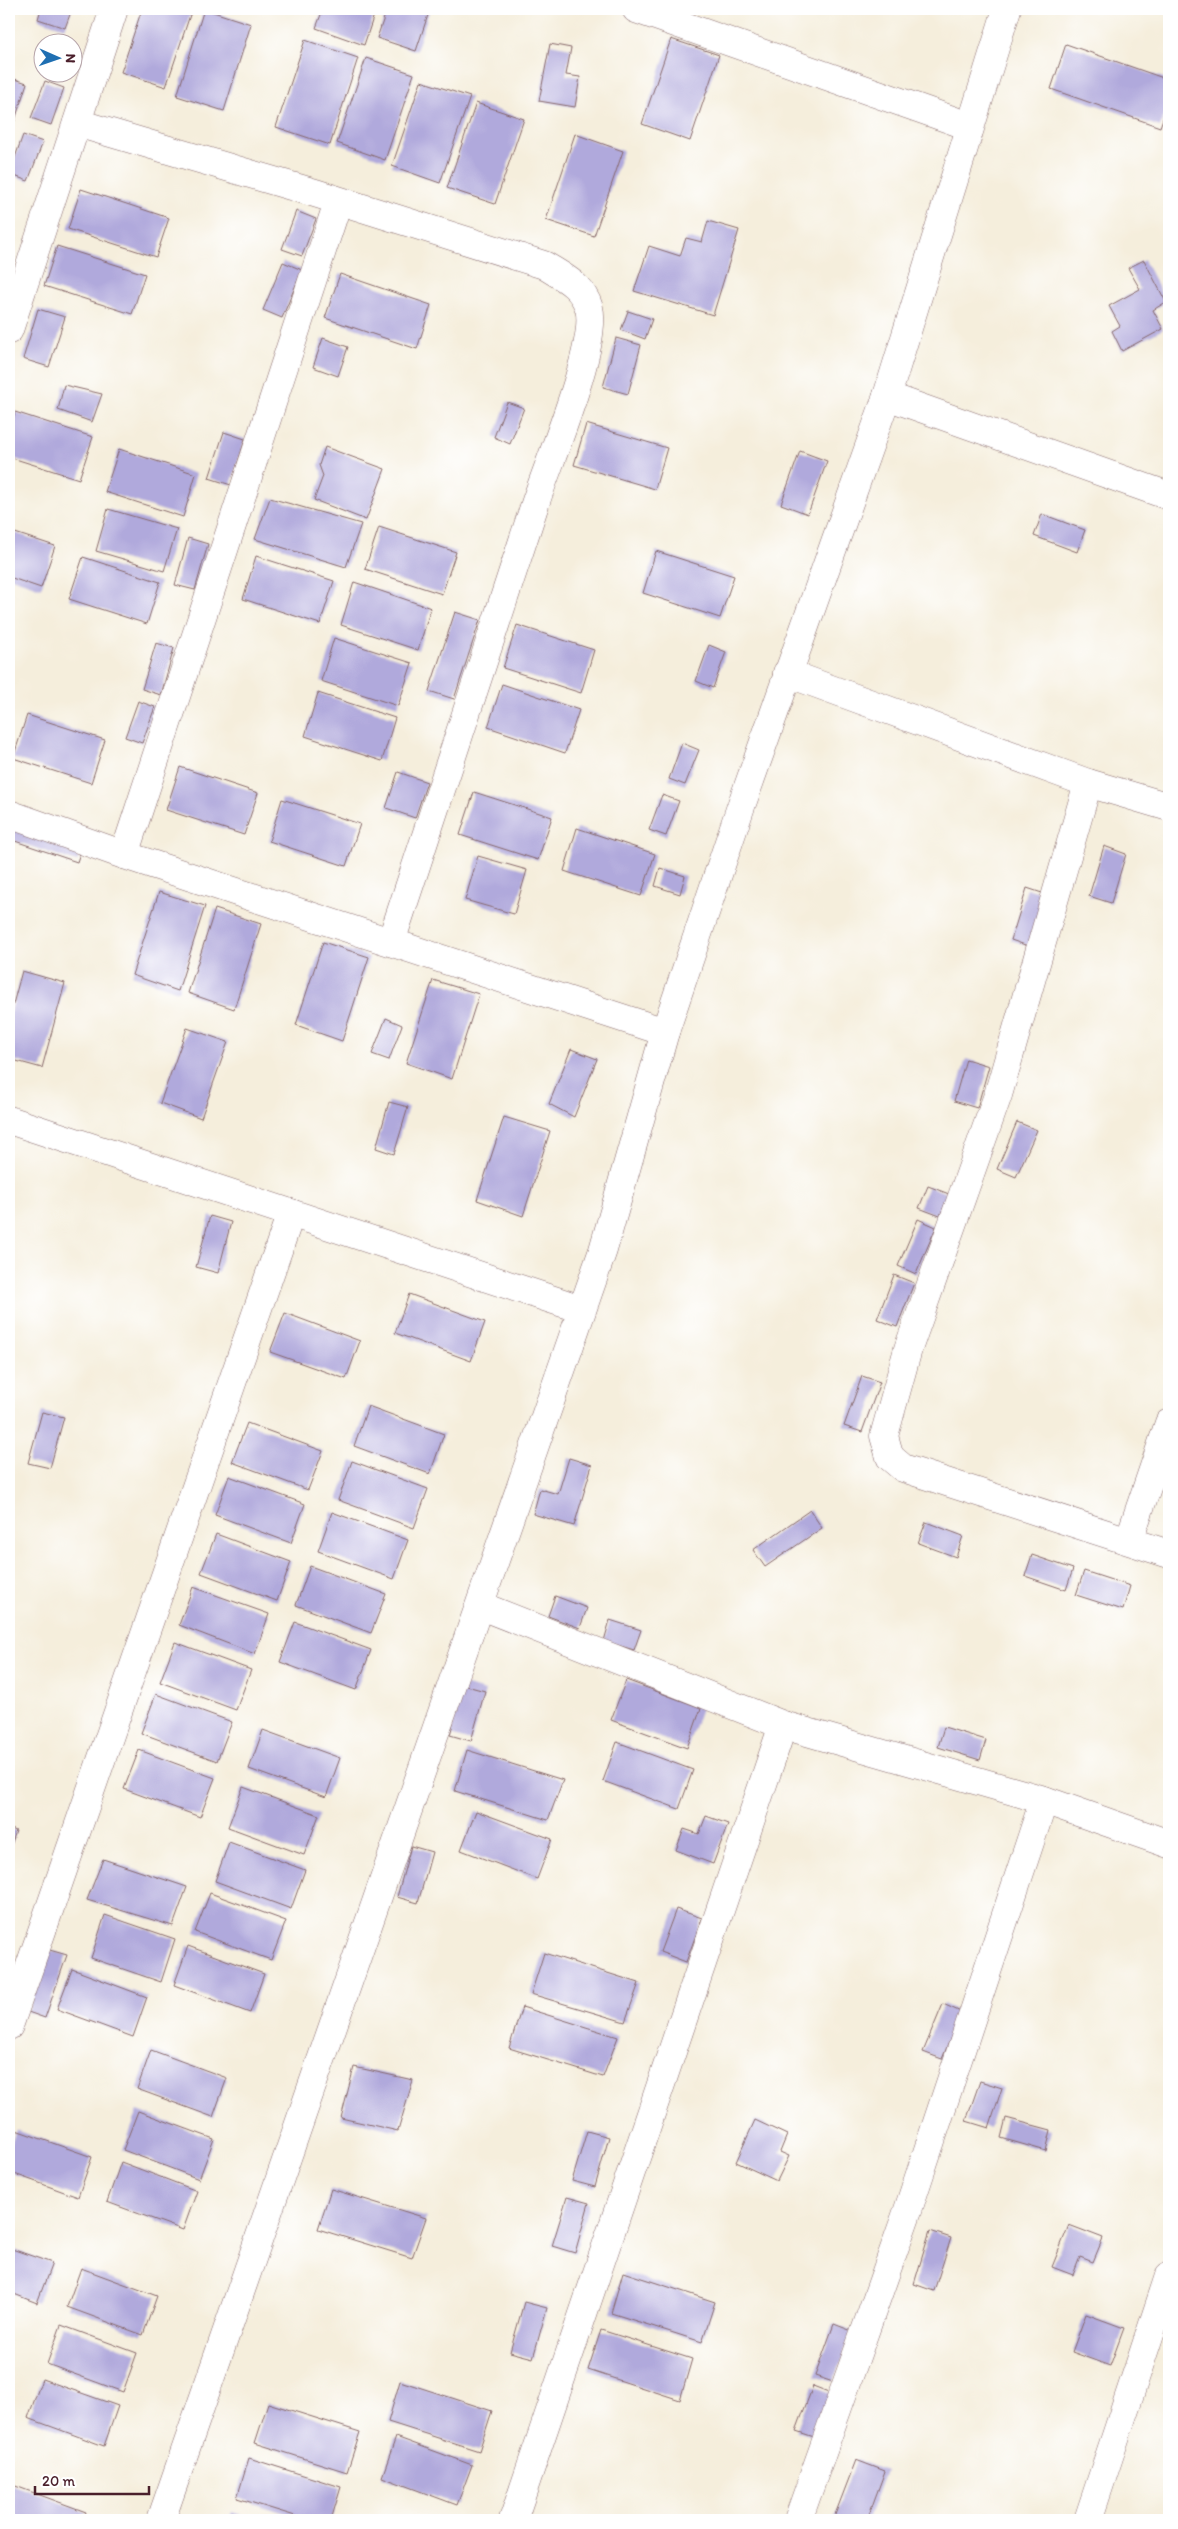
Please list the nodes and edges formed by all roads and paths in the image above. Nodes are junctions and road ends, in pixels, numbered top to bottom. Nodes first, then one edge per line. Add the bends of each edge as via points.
1 (114, 9) edge
2 (636, 9) edge
3 (1007, 9) edge
4 (77, 123) junction
5 (969, 126) junction
6 (338, 202) junction
7 (9, 330) edge
8 (886, 396) junction
9 (1169, 496) edge
10 (787, 673) junction
11 (1088, 783) junction
12 (1169, 808) edge
13 (9, 814) edge
14 (124, 855) junction
15 (391, 942) junction
16 (665, 1032) junction
17 (9, 1120) edge
18 (291, 1213) junction
19 (581, 1309) junction
20 (1169, 1422) edge
21 (1129, 1540) junction
22 (1169, 1554) edge
23 (481, 1606) junction
24 (783, 1724) junction
25 (1044, 1800) junction
26 (1169, 1844) edge
27 (9, 2026) edge
28 (1169, 2276) edge
29 (162, 2520) edge
30 (513, 2520) edge
31 (798, 2520) edge
32 (1088, 2520) edge

1 - 4 street
2 - 5 street
3 - 5 street
4 - 6 street
4 - 7 street
5 - 8 street
6 - 14 street
6 - 15 street via 544,265 576,285 589,309 589,336 581,372
8 - 9 street
8 - 10 street
10 - 11 street
10 - 16 street
11 - 12 street
11 - 21 street via 998,1094 908,1349 884,1436 890,1457 903,1468
13 - 14 street
14 - 15 street
15 - 16 street
16 - 19 street via 603,1250
17 - 18 street
18 - 19 street
18 - 27 street
19 - 23 street
20 - 21 street
21 - 22 street
23 - 24 street
23 - 29 street
24 - 25 street
24 - 30 street
25 - 26 street
25 - 31 street via 908,2210
28 - 32 street

